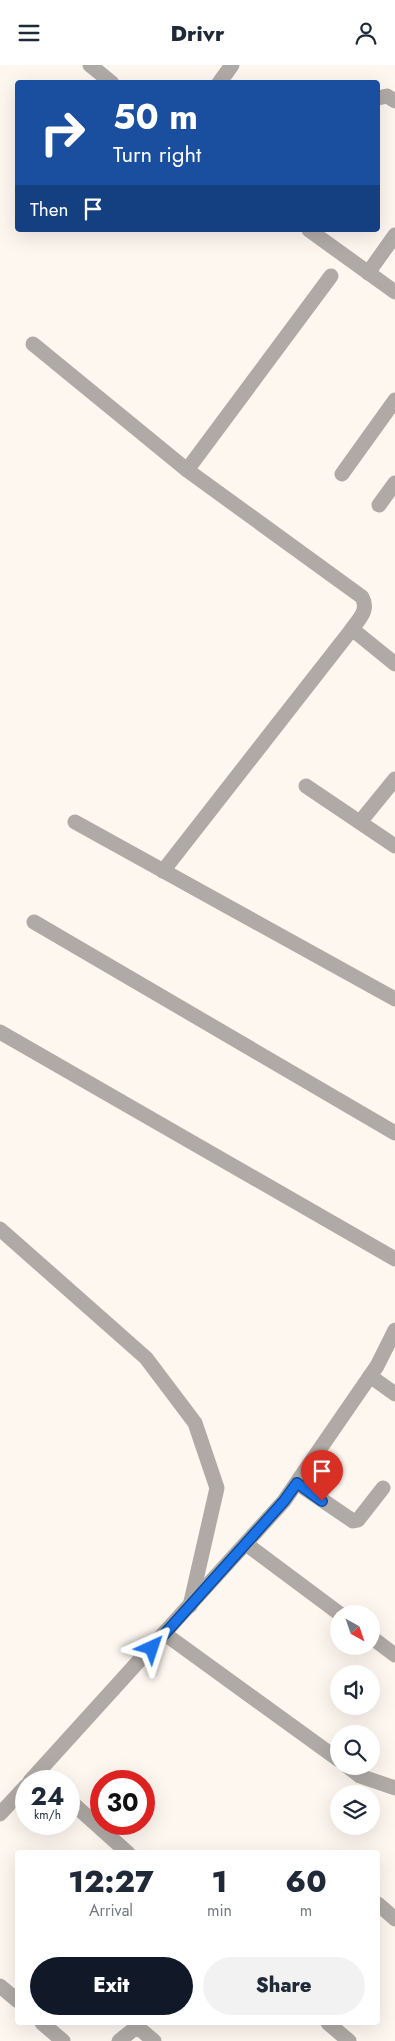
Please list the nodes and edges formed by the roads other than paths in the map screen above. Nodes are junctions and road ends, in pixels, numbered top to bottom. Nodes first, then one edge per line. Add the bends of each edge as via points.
1 (90, 65) edge
2 (232, 65) edge
3 (108, 80) edge
4 (221, 80) edge
5 (380, 98) edge
6 (395, 101) edge
7 (312, 232) edge
8 (395, 235) edge
9 (368, 273) junction
10 (331, 276) dead end
11 (395, 292) edge
12 (33, 344) dead end
13 (395, 400) edge
14 (187, 470) junction
15 (342, 474) dead end
16 (395, 483) edge
17 (379, 505) dead end
18 (352, 629) junction
19 (395, 664) edge
20 (395, 779) edge
21 (306, 786) dead end
22 (75, 822) dead end
23 (360, 822) junction
24 (395, 846) edge
25 (163, 871) junction
26 (34, 923) dead end
27 (395, 999) edge
28 (0, 1032) edge
29 (395, 1133) edge
30 (0, 1229) edge
31 (395, 1259) edge
32 (395, 1330) edge
33 (370, 1376) junction
34 (395, 1394) edge
35 (297, 1483) junction
36 (383, 1488) dead end
37 (246, 1543) junction
38 (330, 1606) edge
39 (190, 1607) junction
40 (165, 1634) junction
41 (380, 1644) edge
42 (395, 1655) edge
43 (330, 1753) edge
44 (46, 1770) edge
45 (360, 1775) edge
46 (395, 1788) edge
47 (15, 1798) edge
48 (80, 1810) edge
49 (0, 1814) edge
50 (125, 1850) edge
51 (380, 1906) edge
52 (395, 1919) edge
53 (0, 1986) edge
54 (15, 1998) edge
55 (44, 2025) edge
56 (330, 2025) edge
57 (63, 2041) edge
58 (119, 2041) edge
59 (154, 2041) edge
60 (349, 2041) edge

1 - 3 street
2 - 4 street
5 - 6 street via 387,96
7 - 9 street
8 - 9 street
9 - 11 street
10 - 14 street
12 - 14 street
13 - 15 street
14 - 18 street via 362,597 366,603 364,612
16 - 17 street
18 - 19 street
18 - 25 street
20 - 23 street
21 - 23 street
22 - 25 street
23 - 24 street
25 - 27 street
26 - 29 street
28 - 31 street
30 - 39 street via 146,1358 195,1423 217,1488
32 - 33 street
33 - 34 street
33 - 35 street
35 - 36 street via 353,1521 358,1520
35 - 37 street
37 - 38 street
37 - 39 street
39 - 40 street
40 - 43 street
40 - 44 street
41 - 42 street
45 - 46 street
47 - 49 street
48 - 50 street
51 - 52 street
53 - 54 street
55 - 57 street
56 - 60 street
58 - 59 street via 134,2029 141,2030

